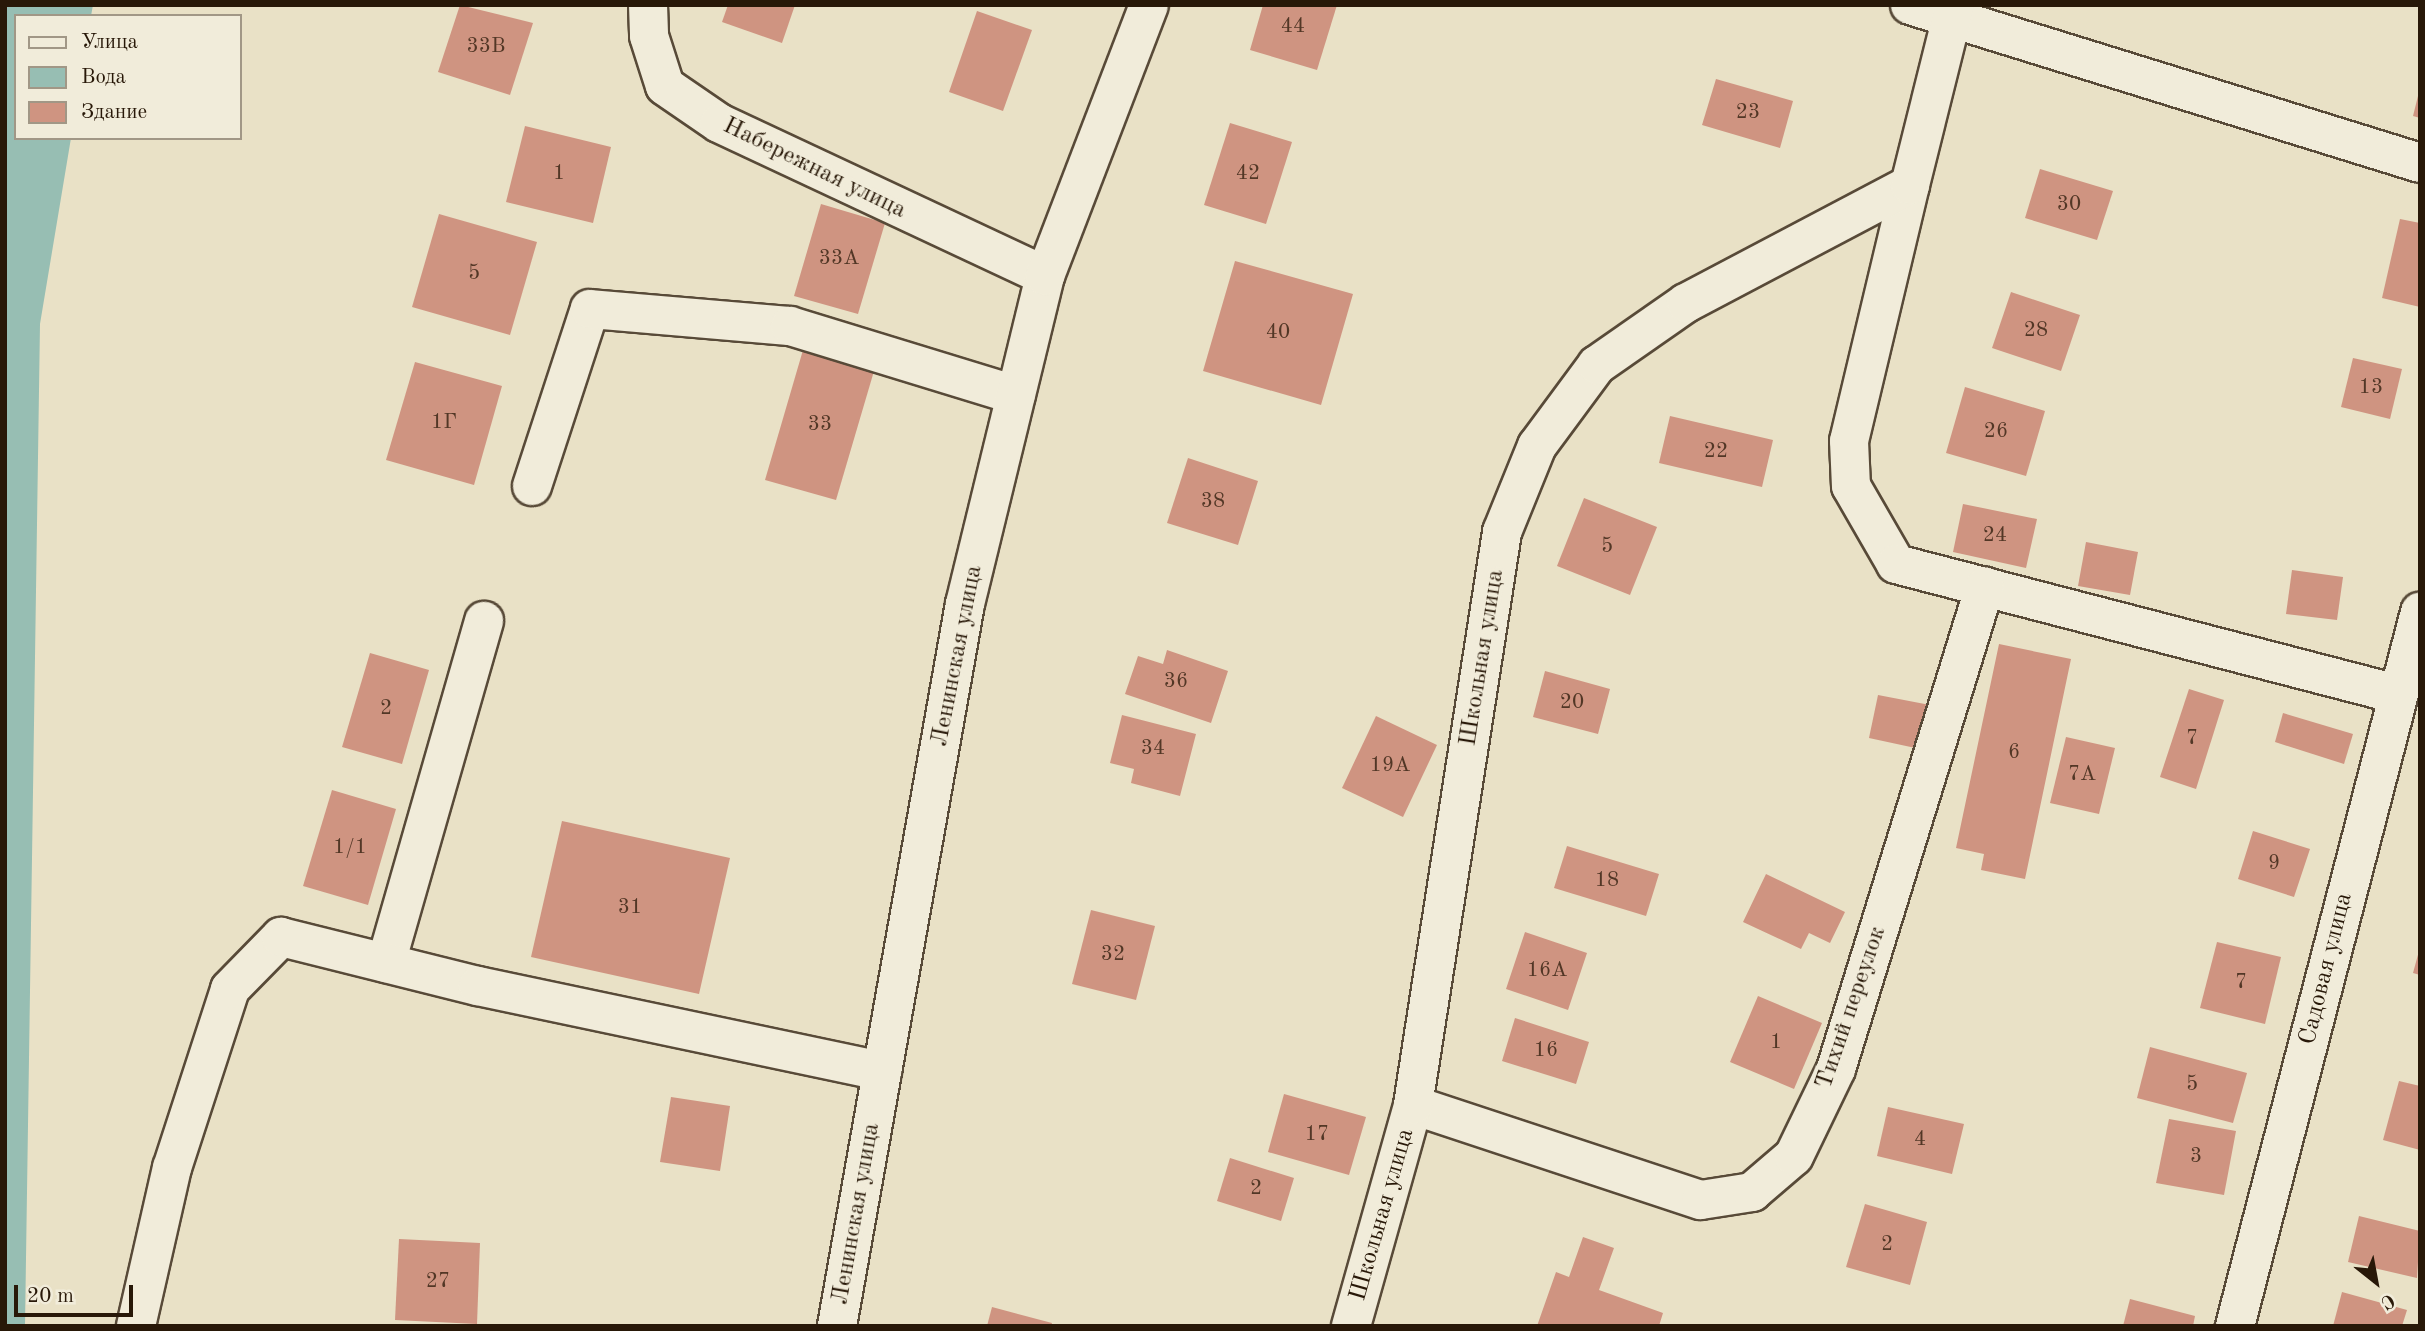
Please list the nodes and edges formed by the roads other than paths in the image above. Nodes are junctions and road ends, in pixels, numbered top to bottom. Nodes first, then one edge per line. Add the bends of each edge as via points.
1 (648, 5) edge
2 (1149, 5) edge
3 (1910, 5) edge
4 (1953, 12) edge
5 (2420, 163) edge
6 (1910, 185) junction
7 (1045, 276) junction
8 (1016, 395) junction
9 (532, 486) dead end
10 (1985, 586) junction
11 (2420, 612) edge
12 (484, 621) dead end
13 (2397, 694) junction
14 (386, 963) junction
15 (882, 1071) junction
16 (1413, 1105) junction
17 (136, 1326) edge
18 (837, 1326) edge
19 (1351, 1326) edge
20 (2235, 1326) edge

1 - 7 street, Набережная улица via 649,36 665,86 676,94 719,123
2 - 7 street, Ленинская улица
3 - 4 street
4 - 5 street
4 - 6 street
6 - 10 street via 1849,441 1851,486 1896,564
6 - 16 street, Школьная улица via 1686,303 1597,365 1537,446 1502,532
7 - 8 street, Ленинская улица
8 - 9 street via 790,326 590,309
8 - 15 street, Ленинская улица via 965,604
10 - 13 street
10 - 16 street, Тихий переулок via 1836,1069 1794,1156 1752,1192 1701,1200
11 - 13 street, Садовая улица
12 - 14 street
13 - 20 street, Садовая улица
14 - 15 street
14 - 17 street via 281,937 230,989 172,1168
15 - 18 street, Ленинская улица
16 - 19 street, Школьная улица

